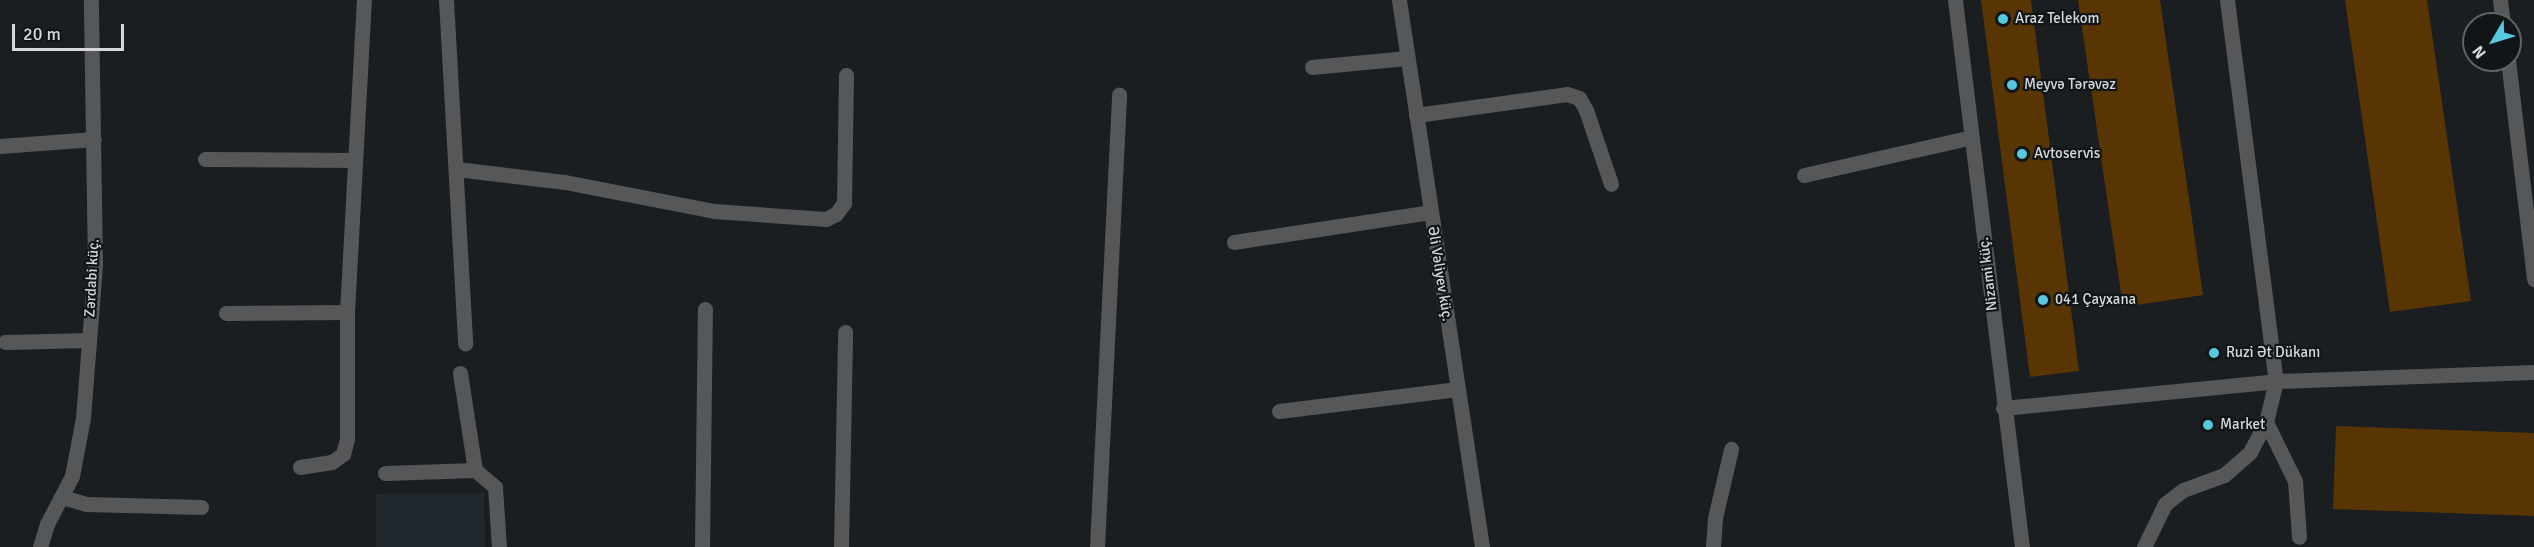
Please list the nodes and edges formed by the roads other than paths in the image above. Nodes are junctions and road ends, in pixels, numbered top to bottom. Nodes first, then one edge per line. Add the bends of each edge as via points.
1 (91, 0) edge
2 (364, 0) edge
3 (446, 0) edge
4 (1399, 0) edge
5 (1956, 0) edge
6 (2227, 0) edge
7 (1407, 58) junction
8 (1312, 67) dead end
9 (2509, 72) edge
10 (846, 75) dead end
11 (1119, 95) dead end
12 (1416, 115) junction
13 (1972, 137) junction
14 (94, 139) junction
15 (0, 146) edge
16 (205, 159) dead end
17 (356, 160) junction
18 (457, 169) junction
19 (1804, 175) dead end
20 (1611, 184) dead end
21 (1430, 212) junction
22 (1234, 242) dead end
23 (2534, 279) edge
24 (705, 309) dead end
25 (346, 312) junction
26 (226, 313) dead end
27 (845, 332) dead end
28 (89, 340) junction
29 (5, 342) dead end
30 (465, 343) dead end
31 (2534, 372) edge
32 (460, 373) dead end
33 (2276, 381) junction
34 (1458, 389) junction
35 (2003, 408) junction
36 (1279, 411) dead end
37 (2266, 422) junction
38 (1731, 449) dead end
39 (300, 467) dead end
40 (475, 470) junction
41 (385, 473) dead end
42 (62, 497) junction
43 (201, 507) dead end
44 (2299, 537) dead end
45 (40, 547) edge
46 (499, 547) edge
47 (702, 547) edge
48 (841, 547) edge
49 (1098, 547) edge
50 (1482, 547) edge
51 (1713, 547) edge
52 (2022, 547) edge
53 (2144, 547) edge

1 - 14 street, Zərdabi küç.
2 - 17 street
3 - 18 street
4 - 7 street, Əli Vəliyev küç.
5 - 13 street, Nizami küç.
6 - 33 street
7 - 8 street
7 - 12 street, Əli Vəliyev küç.
9 - 23 street
10 - 18 street via 844,203 826,219 714,212 565,182
11 - 49 street
12 - 20 street via 1573,96 1586,110
12 - 21 street, Əli Vəliyev küç.
13 - 19 street
13 - 35 street, Nizami küç.
14 - 15 street
14 - 28 street, Zərdabi küç. via 95,264
16 - 17 street
17 - 25 street
18 - 30 street
21 - 22 street
21 - 34 street, Əli Vəliyev küç.
24 - 47 street
25 - 26 street
25 - 39 street via 347,439 343,454 332,462
27 - 48 street
28 - 29 street
28 - 42 street, Zərdabi küç. via 78,452
31 - 33 street
32 - 40 street
33 - 35 street
33 - 37 street
34 - 36 street
34 - 50 street, Əli Vəliyev küç.
35 - 52 street, Nizami küç.
37 - 44 street via 2295,481
37 - 53 street via 2238,466 2183,490 2165,504
38 - 51 street via 1715,518
40 - 41 street
40 - 46 street via 495,487
42 - 43 street via 87,504
42 - 45 street, Zərdabi küç.

